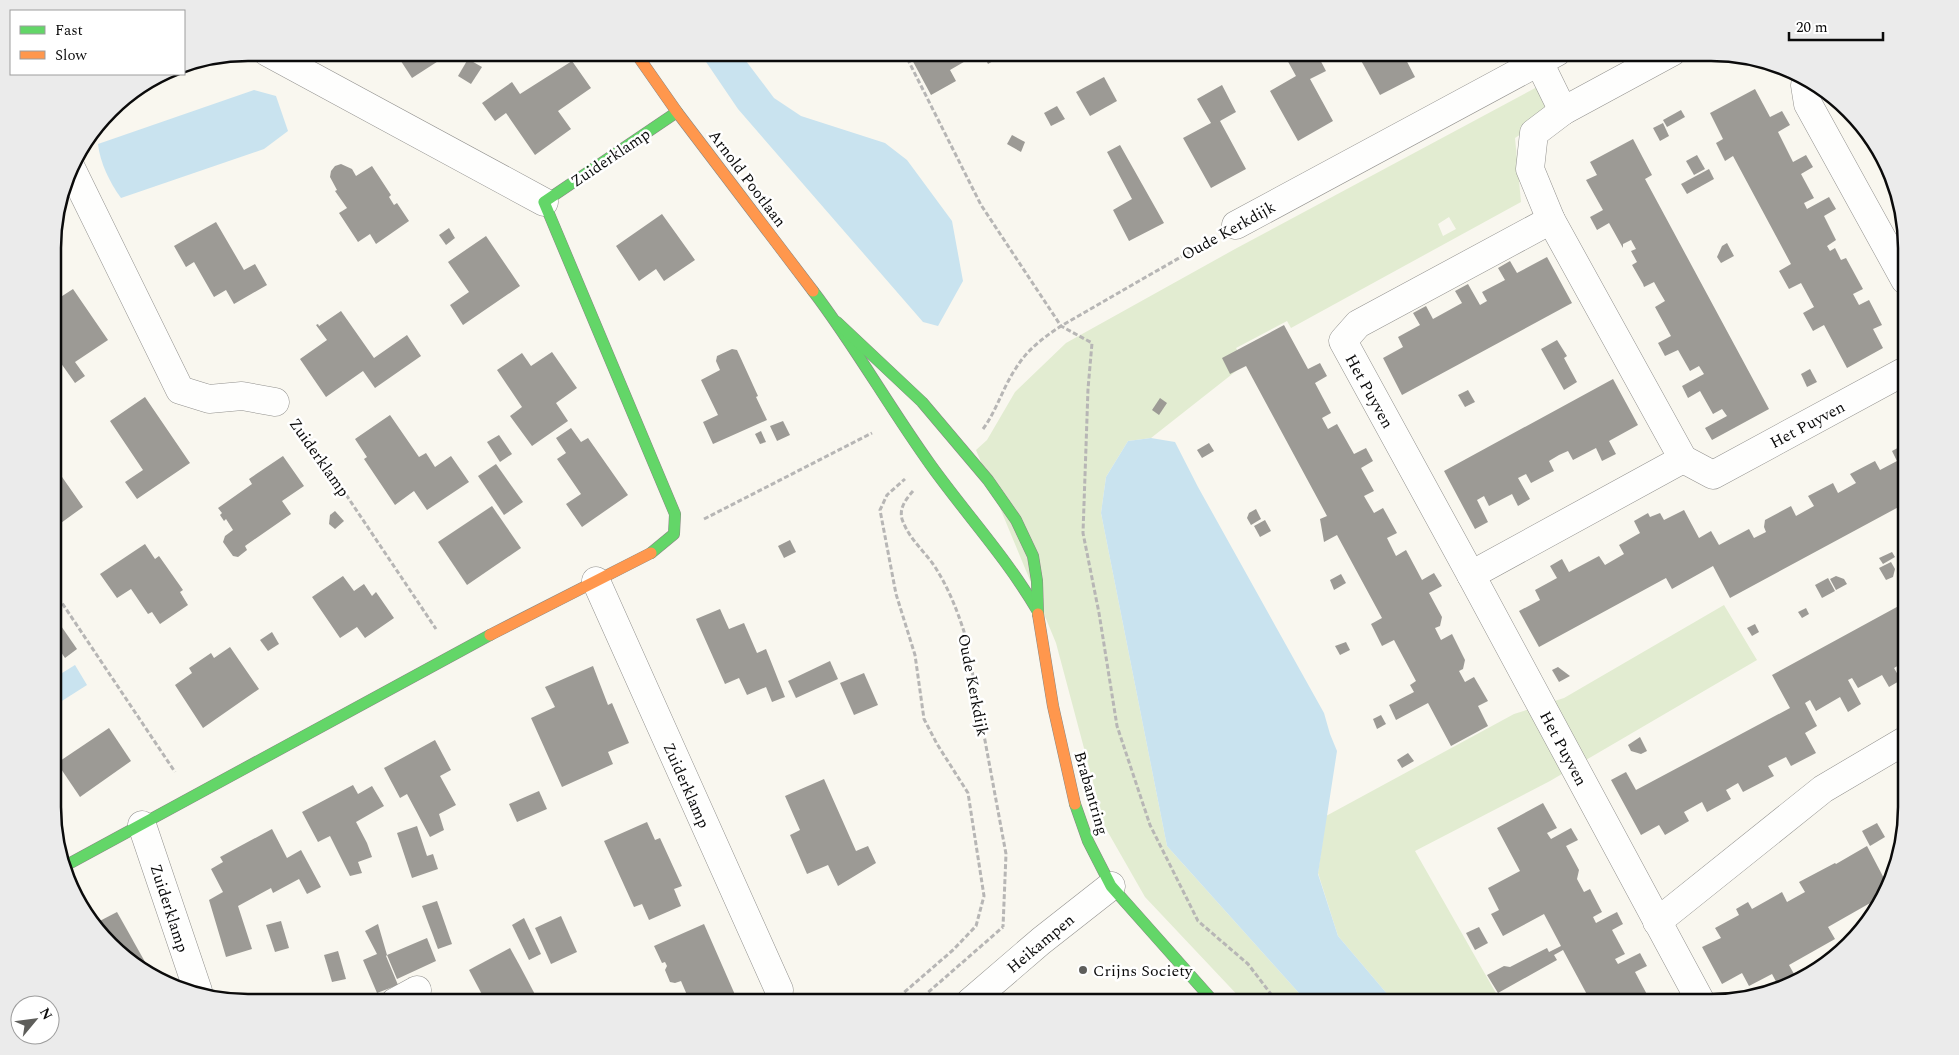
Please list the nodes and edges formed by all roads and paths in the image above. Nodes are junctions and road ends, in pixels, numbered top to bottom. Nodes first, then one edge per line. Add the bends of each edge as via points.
1 (284, 61) edge
2 (641, 61) edge
3 (909, 61) edge
4 (1541, 61) edge
5 (1549, 61) edge
6 (1655, 61) edge
7 (1805, 87) edge
8 (1563, 111) junction
9 (677, 112) junction
10 (75, 176) edge
11 (544, 202) junction
12 (1551, 220) junction
13 (1236, 225) joint
14 (1898, 267) edge
15 (837, 322) junction
16 (1061, 326) junction
17 (1898, 375) edge
18 (275, 402) joint
19 (880, 429) dead end
20 (962, 450) junction
21 (1683, 459) junction
22 (927, 461) junction
23 (934, 471) junction
24 (674, 534) junction
25 (1471, 575) junction
26 (596, 581) junction
27 (61, 602) edge
28 (1038, 611) junction
29 (453, 654) junction
30 (1898, 745) edge
31 (192, 798) junction
32 (142, 825) junction
33 (70, 863) edge
34 (1111, 886) junction
35 (1656, 922) junction
36 (196, 986) edge
37 (779, 990) dead end
38 (902, 994) edge
39 (926, 994) edge
40 (979, 994) edge
41 (1207, 994) edge
42 (1271, 994) edge
43 (1696, 994) edge

1 - 11 street
2 - 9 street, Arnold Pootlaan
3 - 16 path via 981,205
4 - 13 street, Oude Kerkdijk
5 - 8 street, Oude Kerkdijk
6 - 8 street
7 - 14 street via 1808,104
8 - 12 street via 1534,133 1530,169
9 - 11 street, Zuiderklamp
9 - 15 street, Arnold Pootlaan
10 - 18 street via 180,390 209,399 242,396
11 - 24 street via 675,514
12 - 21 street
12 - 25 street, Het Puyven via 1358,324 1343,341
13 - 16 path, Oude Kerkdijk
15 - 20 street, Arnold Pootlaan via 922,402
15 - 22 street, Arnold Pootlaan
16 - 20 path, Oude Kerkdijk via 1038,341 1016,368 992,418
16 - 42 path via 1092,343 1083,533 1117,726 1150,825 1198,920 1248,964
17 - 21 street, Het Puyven via 1713,475
18 - 29 path, Zuiderklamp via 296,419
19 - 24 path
20 - 28 street, Brabantring via 988,480 1025,538 1033,556
21 - 25 street
22 - 23 street, Arnold Pootlaan
22 - 38 path via 887,496 880,510 896,594 915,655 924,719 968,793 984,896 976,926
23 - 28 street, Brabantring via 996,548
23 - 39 path, Oude Kerkdijk via 907,498 902,517 910,537 933,564 959,615 1006,854 1003,927
24 - 26 street via 650,554
25 - 35 street, Het Puyven
26 - 29 street
26 - 37 street, Zuiderklamp
27 - 31 path
28 - 34 street, Brabantring via 1053,706 1074,800 1088,841
29 - 31 street
30 - 35 street via 1823,789
31 - 32 street
32 - 33 street
32 - 36 street, Zuiderklamp
34 - 40 street, Heikampen
34 - 41 street, Brabantring
35 - 43 street, Het Puyven

